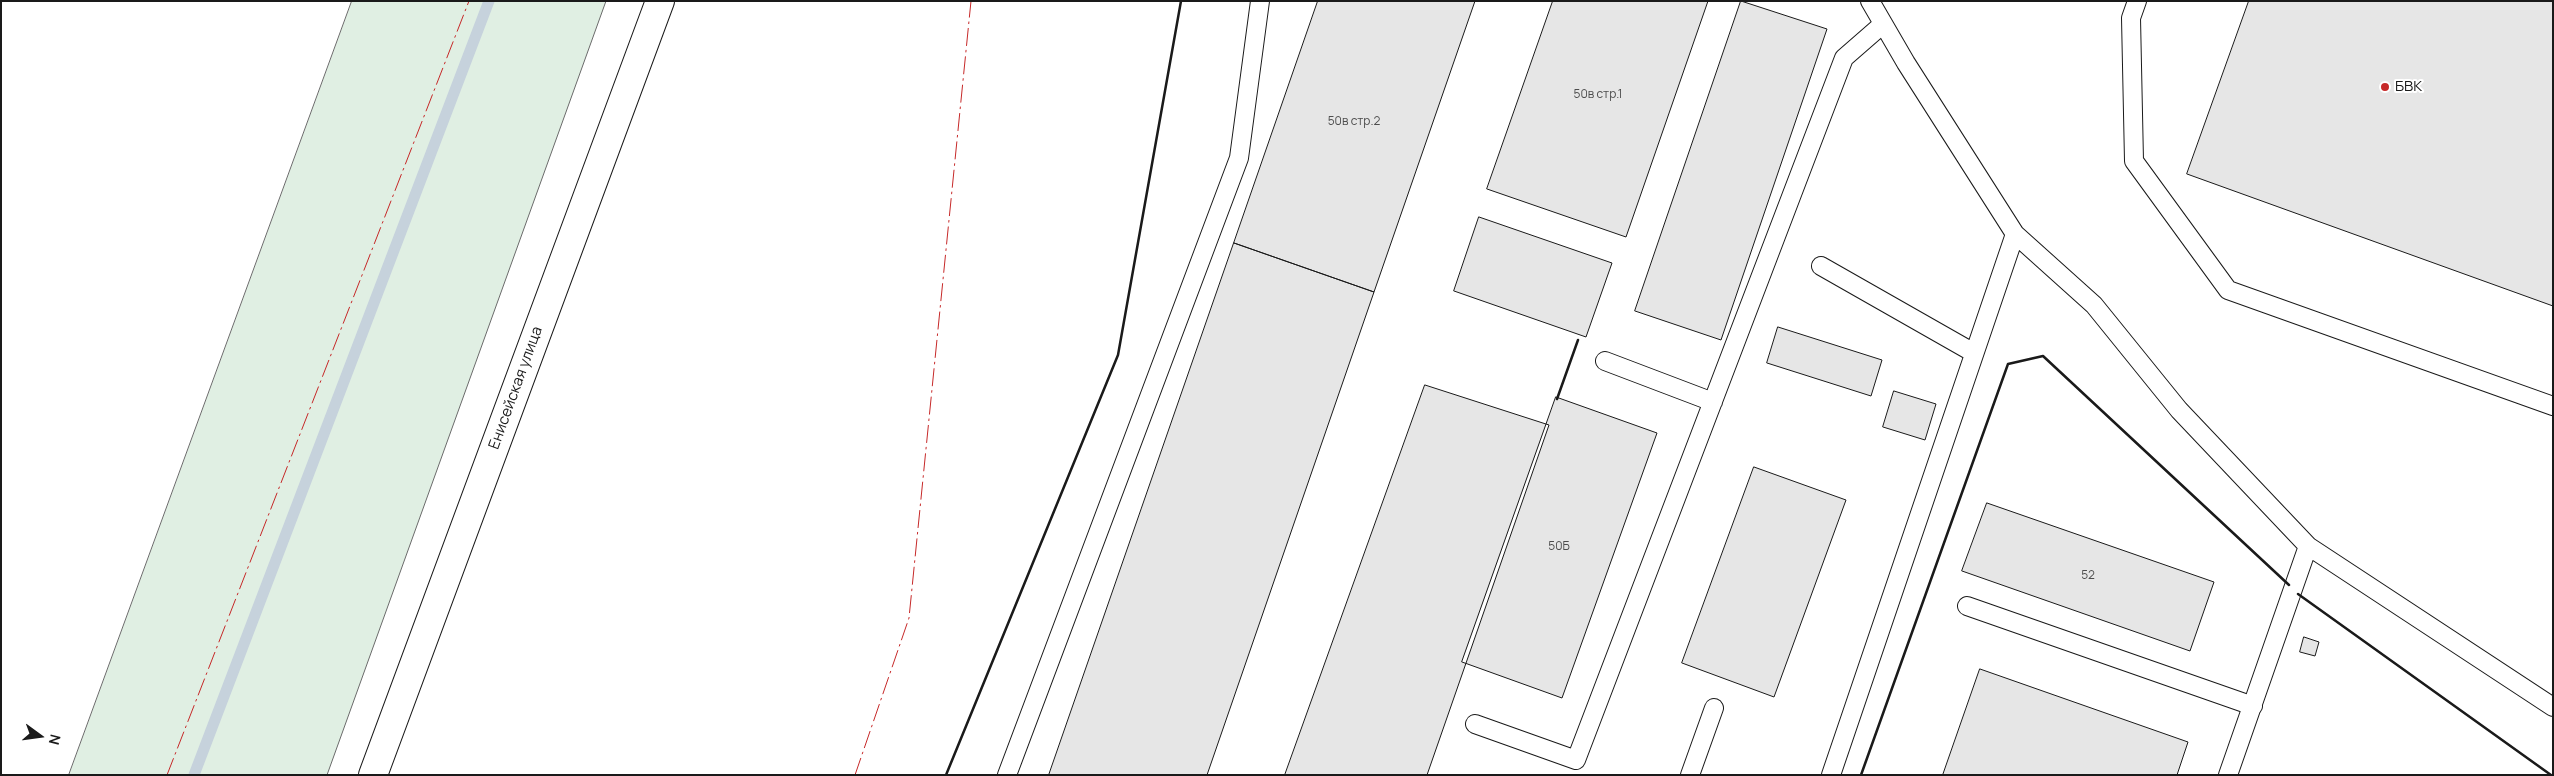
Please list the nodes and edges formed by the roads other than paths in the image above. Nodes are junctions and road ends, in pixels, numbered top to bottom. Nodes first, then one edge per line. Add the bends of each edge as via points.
1 (660, 1) edge
2 (1260, 1) edge
3 (1870, 1) edge
4 (2137, 1) edge
5 (1883, 24) junction
6 (2015, 234) junction
7 (1821, 266) dead end
8 (1974, 354) junction
9 (1606, 361) dead end
10 (1713, 402) junction
11 (2553, 406) edge
12 (2308, 546) junction
13 (1967, 606) dead end
14 (2253, 706) junction
15 (1714, 708) dead end
16 (2553, 708) edge
17 (1475, 724) dead end
18 (373, 775) edge
19 (1007, 775) edge
20 (1690, 775) edge
21 (1831, 775) edge
22 (2228, 775) edge

1 - 18 street, Енисейская улица
2 - 19 lane via 1239,158
3 - 5 lane
4 - 11 lane via 2131,18 2134,161 2228,290
5 - 6 lane
5 - 10 lane via 1844,58
6 - 8 lane
6 - 12 lane via 2094,305 2179,410
7 - 8 lane
8 - 21 lane
9 - 10 lane
10 - 17 lane via 1576,760
12 - 14 lane
12 - 16 lane
13 - 14 lane
14 - 22 lane
15 - 20 lane

